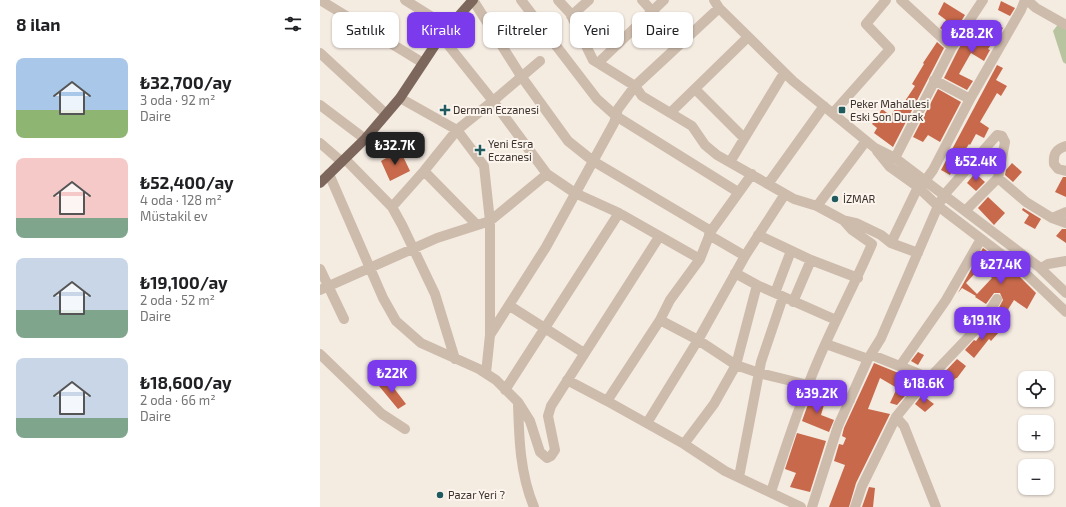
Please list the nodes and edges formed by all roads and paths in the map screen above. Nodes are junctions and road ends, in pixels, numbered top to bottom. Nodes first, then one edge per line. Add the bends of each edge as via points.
1 (320, 0) edge
2 (405, 0) edge
3 (473, 0) edge
4 (521, 0) edge
5 (558, 0) edge
6 (589, 0) edge
7 (642, 0) edge
8 (664, 0) edge
9 (886, 0) edge
10 (900, 0) edge
11 (983, 0) edge
12 (1026, 0) edge
13 (717, 4) edge
14 (424, 12) edge
15 (462, 12) edge
16 (576, 12) edge
17 (652, 12) joint
18 (570, 15) edge
19 (1066, 25) edge
20 (693, 30) edge
21 (632, 31) edge
22 (748, 37) junction
23 (952, 46) junction
24 (433, 48) edge
25 (451, 48) edge
26 (587, 48) edge
27 (676, 48) edge
28 (320, 53) edge
29 (540, 61) dead end
30 (423, 63) junction
31 (598, 63) junction
32 (784, 72) junction
33 (521, 76) junction
34 (934, 80) junction
35 (635, 86) junction
36 (695, 89) junction
37 (400, 98) junction
38 (970, 100) junction
39 (493, 101) junction
40 (320, 105) edge
41 (824, 106) junction
42 (670, 113) junction
43 (833, 113) junction
44 (386, 114) junction
45 (616, 116) junction
46 (457, 130) junction
47 (744, 138) junction
48 (365, 139) junction
49 (866, 140) junction
50 (320, 143) edge
51 (1066, 146) edge
52 (875, 148) junction
53 (895, 158) junction
54 (343, 161) junction
55 (593, 161) junction
56 (730, 162) junction
57 (1066, 170) edge
58 (424, 171) junction
59 (329, 174) junction
60 (547, 174) junction
61 (752, 174) junction
62 (998, 178) junction
63 (320, 183) edge
64 (768, 184) junction
65 (921, 184) junction
66 (738, 192) junction
67 (575, 193) junction
68 (785, 194) junction
69 (944, 195) junction
70 (817, 206) junction
71 (938, 206) junction
72 (392, 207) junction
73 (965, 211) junction
74 (1066, 212) edge
75 (619, 213) junction
76 (1052, 218) junction
77 (490, 220) junction
78 (843, 220) junction
79 (1066, 223) edge
80 (477, 225) junction
81 (710, 233) junction
82 (758, 236) junction
83 (659, 237) junction
84 (981, 239) junction
85 (892, 243) junction
86 (414, 248) junction
87 (792, 251) junction
88 (918, 253) junction
89 (745, 256) junction
90 (700, 259) junction
91 (811, 260) junction
92 (1066, 261) edge
93 (370, 268) junction
94 (1041, 268) junction
95 (320, 269) edge
96 (735, 273) junction
97 (858, 278) junction
98 (757, 285) junction
99 (324, 288) edge
100 (1066, 292) edge
101 (779, 295) junction
102 (997, 299) dead end
103 (793, 302) junction
104 (510, 306) junction
105 (1066, 312) edge
106 (344, 319) dead end
107 (660, 320) junction
108 (836, 320) junction
109 (544, 328) junction
110 (490, 335) junction
111 (698, 340) junction
112 (826, 344) junction
113 (584, 353) junction
114 (320, 354) edge
115 (870, 357) junction
116 (455, 359) junction
117 (736, 364) junction
118 (900, 366) junction
119 (486, 373) junction
120 (759, 373) junction
121 (928, 378) junction
122 (567, 380) junction
123 (808, 385) junction
124 (505, 390) junction
125 (850, 400) junction
126 (607, 401) junction
127 (518, 402) junction
128 (896, 417) junction
129 (647, 423) junction
130 (405, 429) dead end
131 (684, 444) junction
132 (739, 477) junction
133 (770, 492) junction
134 (534, 507) edge
135 (801, 507) edge
136 (812, 507) edge
137 (856, 507) edge
138 (936, 507) edge

1 - 30 street
2 - 14 street
3 - 15 main road
3 - 33 street
4 - 45 street via 597,100
5 - 18 street
6 - 16 street
7 - 17 street
8 - 17 street
9 - 43 street via 866,24 890,49
10 - 23 street
11 - 23 street
12 - 19 street
12 - 38 street
13 - 20 street
13 - 22 street
21 - 31 street
22 - 32 street
22 - 36 street
23 - 34 street
24 - 30 main road
25 - 39 street
26 - 31 street via 593,60
27 - 35 street
28 - 44 street
29 - 33 street
30 - 37 main road
31 - 35 street
32 - 41 street
32 - 47 street
33 - 39 street
33 - 55 street via 568,141
34 - 38 street
34 - 53 street
35 - 42 street via 642,96
35 - 45 street via 618,109
36 - 42 street
36 - 47 street
37 - 44 main road
37 - 46 street
38 - 65 street via 933,170
39 - 46 street
39 - 60 street
40 - 48 street
41 - 43 street
41 - 64 street
42 - 56 street via 692,126 705,145
43 - 49 street
44 - 48 main road
45 - 55 street
45 - 66 street
46 - 58 street
46 - 77 street via 484,166
47 - 56 street
48 - 54 main road
49 - 52 street
49 - 70 street
50 - 54 street
51 - 57 street via 1055,152 1054,164 1058,169
52 - 53 street
52 - 65 street via 890,167
53 - 65 street
54 - 59 main road
54 - 72 street
55 - 67 street
55 - 81 street
56 - 61 street
58 - 72 street
58 - 80 street
59 - 63 main road
59 - 93 street
60 - 67 street
60 - 77 street
61 - 64 street
61 - 66 street
62 - 69 street via 1005,142 1002,136 997,135
62 - 73 street
62 - 76 street via 1026,202
64 - 68 street
65 - 69 street
65 - 71 street
65 - 85 street
66 - 81 street
67 - 75 street
67 - 104 street
68 - 70 street
68 - 82 street
69 - 71 street
69 - 73 street
70 - 78 street
71 - 84 street
71 - 88 street
72 - 86 street
73 - 94 street
74 - 76 street
75 - 83 street
75 - 109 street
76 - 79 street
77 - 80 street
77 - 110 street
78 - 85 street via 856,223
78 - 97 street via 872,244
80 - 86 street
81 - 89 street
81 - 90 street
82 - 87 street
82 - 89 street
83 - 90 street
83 - 113 street
84 - 105 street via 1022,270
84 - 118 street via 946,300
85 - 88 street
86 - 93 street
86 - 116 street via 435,294
87 - 91 street
87 - 101 street
88 - 115 street
89 - 96 street
90 - 107 street via 670,300
91 - 97 street
91 - 103 street
92 - 94 street
93 - 99 street
93 - 116 street via 396,321 421,343
94 - 100 street
95 - 99 street
96 - 98 street
96 - 111 street
97 - 108 street
98 - 101 street
98 - 117 street
99 - 106 street
101 - 103 street
101 - 120 street
102 - 121 street via 981,324
103 - 108 street
104 - 109 street
104 - 110 street
107 - 111 street
107 - 126 street
108 - 112 street
109 - 113 street
109 - 124 street
110 - 119 street
111 - 117 street
111 - 129 street
112 - 115 street
112 - 123 street
113 - 122 street
114 - 130 street via 382,414
115 - 118 street
115 - 125 street
116 - 119 street
117 - 120 street
117 - 131 street via 714,404
118 - 121 street
119 - 124 street
120 - 123 street
120 - 132 street
121 - 128 street
122 - 126 street
122 - 127 street via 551,406 548,416 555,450 547,458 540,452 530,421
123 - 125 street
123 - 133 street
124 - 127 street
125 - 136 street via 838,426
126 - 129 street
127 - 134 street via 524,474
128 - 137 street via 862,486
128 - 138 street via 904,426
129 - 131 street
131 - 132 street via 725,471
132 - 133 street
133 - 135 street

